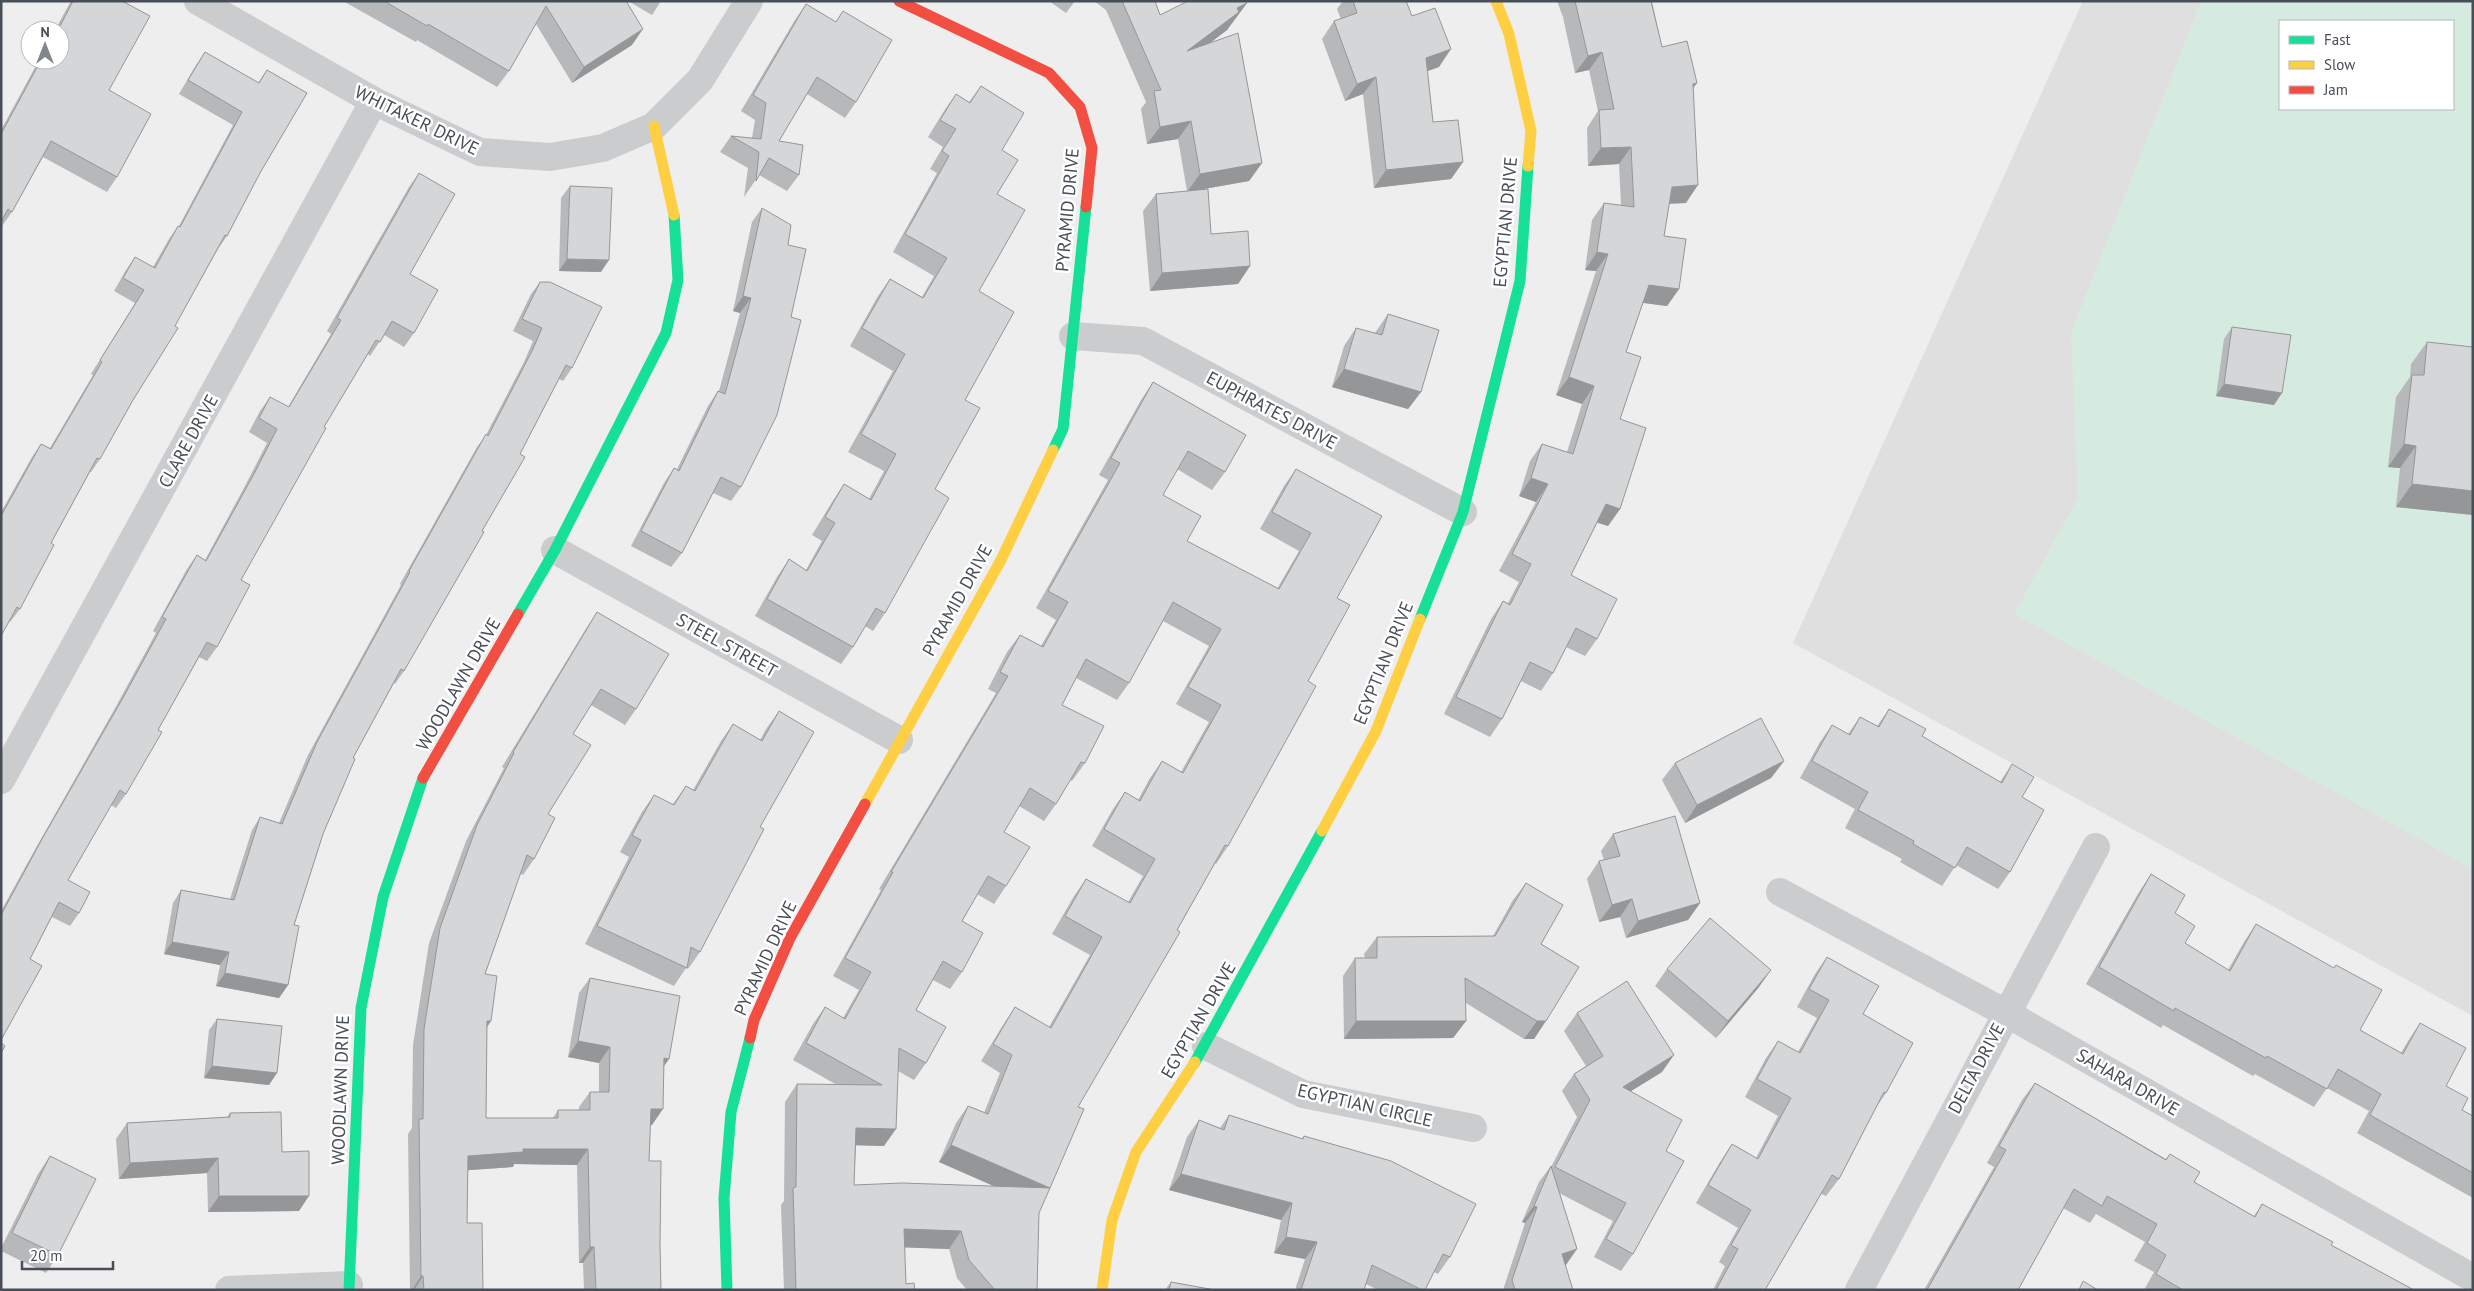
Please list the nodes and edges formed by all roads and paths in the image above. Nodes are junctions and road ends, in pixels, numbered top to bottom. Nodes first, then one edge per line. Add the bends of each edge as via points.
1 (748, 1) edge
2 (899, 1) edge
3 (1496, 1) edge
4 (211, 4) edge
5 (374, 101) junction
6 (654, 126) junction
7 (1073, 336) junction
8 (1463, 512) junction
9 (555, 550) junction
10 (898, 740) junction
11 (1, 780) edge
12 (2096, 847) dead end
13 (1780, 892) dead end
14 (2006, 1013) junction
15 (1206, 1046) junction
16 (1473, 1128) dead end
17 (2473, 1278) edge
18 (349, 1287) edge
19 (229, 1290) edge
20 (727, 1290) edge
21 (1102, 1290) edge
22 (1859, 1290) edge

1 - 6 street via 700,80
2 - 7 street, PYRAMID DRIVE via 1049,73 1080,107 1092,148
3 - 8 street, EGYPTIAN DRIVE via 1509,34 1531,131 1520,281
4 - 5 street, WHITAKER DRIVE
5 - 6 street, WHITAKER DRIVE via 480,152 550,158 603,148
5 - 11 street, CLARE DRIVE
6 - 9 street, WOODLAWN DRIVE via 673,206 678,280 666,334
7 - 8 street, EUPHRATES DRIVE via 1143,341
7 - 10 street, PYRAMID DRIVE via 1063,429 1001,560
8 - 15 street, EGYPTIAN DRIVE via 1376,731
9 - 10 street, STEEL STREET
9 - 18 street, WOODLAWN DRIVE via 419,786 383,897 361,1008
10 - 20 street, PYRAMID DRIVE via 790,938 754,1020 732,1112 724,1198
12 - 14 street, DELTA DRIVE
13 - 14 street, SAHARA DRIVE
14 - 17 street, SAHARA DRIVE
14 - 22 street, DELTA DRIVE
15 - 16 street, EGYPTIAN CIRCLE via 1303,1094
15 - 21 street, EGYPTIAN DRIVE via 1136,1152 1112,1220
18 - 19 street

